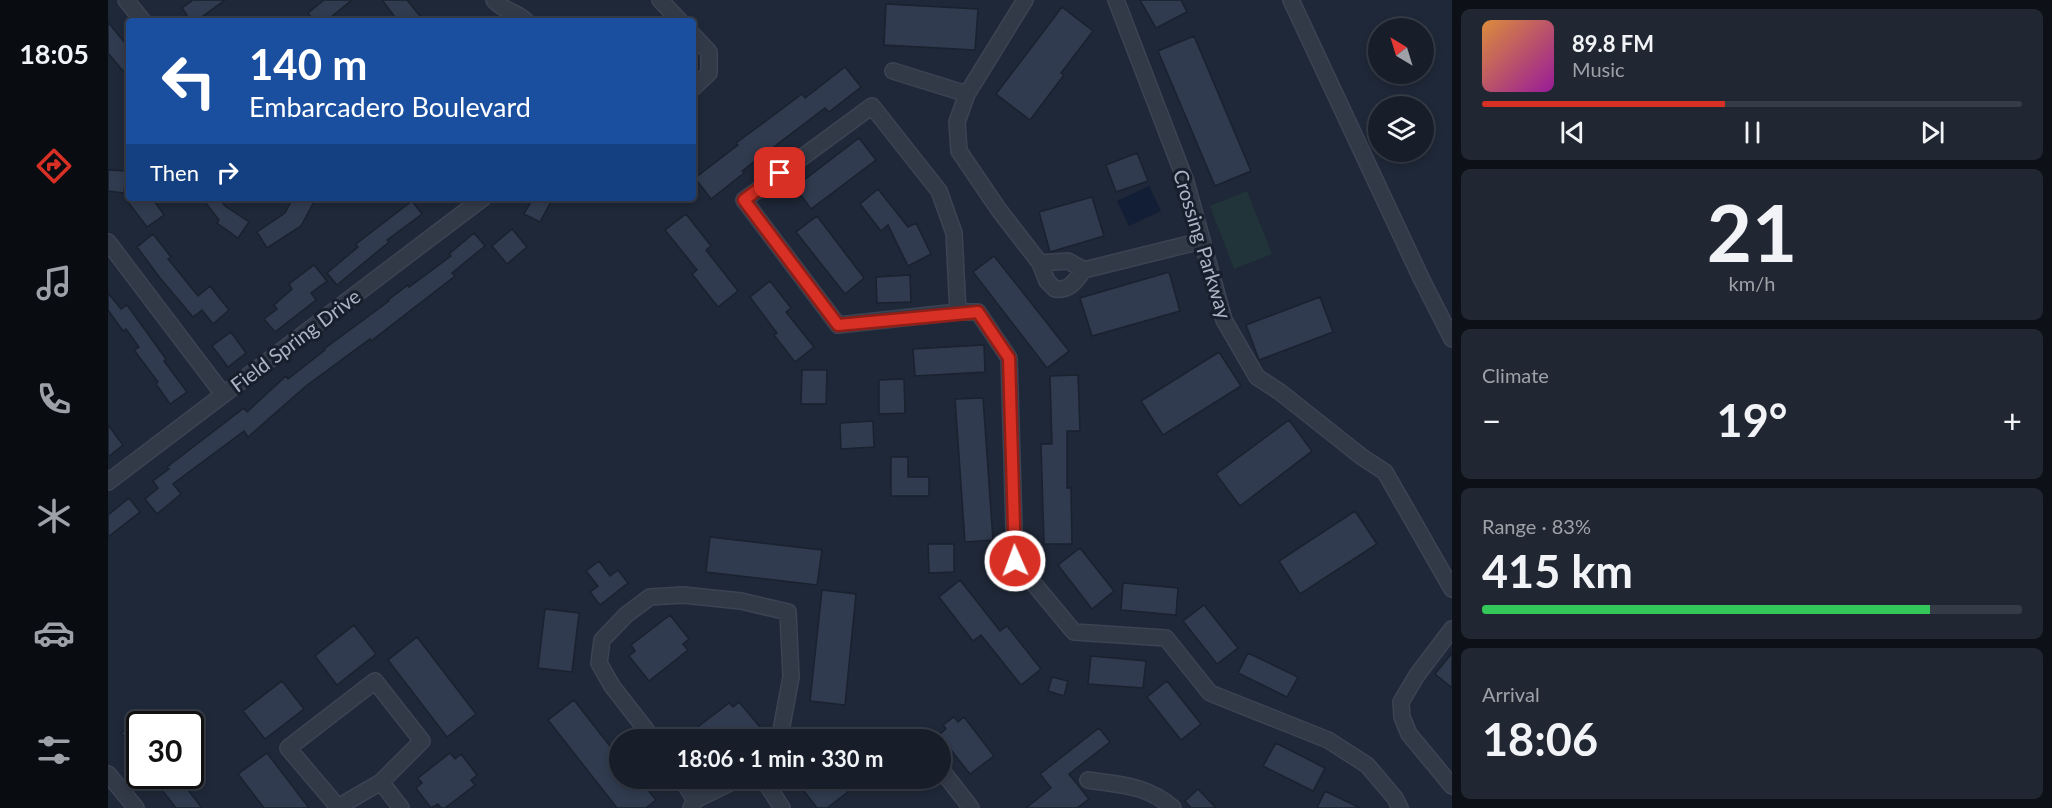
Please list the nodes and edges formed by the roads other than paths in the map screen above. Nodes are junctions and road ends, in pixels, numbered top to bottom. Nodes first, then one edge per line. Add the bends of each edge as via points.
1 (494, 0) edge
2 (660, 0) edge
3 (1025, 0) edge
4 (1116, 0) edge
5 (1291, 0) edge
6 (523, 18) edge
7 (677, 18) edge
8 (696, 38) edge
9 (893, 72) dead end
10 (696, 85) edge
11 (966, 94) junction
12 (479, 201) edge
13 (108, 242) edge
14 (1201, 242) junction
15 (1040, 263) junction
16 (1084, 270) junction
17 (958, 312) junction
18 (1452, 339) edge
19 (223, 394) junction
20 (108, 482) edge
21 (1452, 589) edge
22 (1452, 629) edge
23 (645, 729) edge
24 (780, 729) edge
25 (108, 774) edge
26 (1088, 780) dead end
27 (381, 782) junction
28 (951, 782) edge
29 (1452, 786) edge
30 (686, 789) edge
31 (720, 789) edge
32 (770, 789) edge
33 (693, 804) edge
34 (136, 808) edge
35 (401, 808) edge
36 (782, 808) edge
37 (971, 808) edge
38 (1173, 808) edge
39 (1400, 808) edge

1 - 6 street
2 - 7 street
3 - 11 street
4 - 14 street, Crossing Parkway via 1186,182
5 - 18 street
8 - 10 street via 709,52 709,73
9 - 11 street
11 - 15 street via 957,122 959,152
12 - 19 street, Field Spring Drive
13 - 19 street
14 - 16 street
14 - 21 street, Crossing Parkway via 1224,320 1257,377 1385,472
15 - 16 street via 1068,261
15 - 16 street via 1054,289 1071,286
17 - 17 street via 954,233 939,191 872,106 744,200 838,325
17 - 39 street via 978,312 1009,358 1015,561 1074,632 1166,638 1210,693 1328,740 1367,765
19 - 20 street, Field Spring Drive
22 - 29 street via 1401,702 1409,734
23 - 24 street via 599,663 602,639 650,597 683,595 741,601 788,612 791,677
25 - 34 street
26 - 38 street via 1141,788
27 - 27 street via 422,741 375,681 288,748 338,807
27 - 35 street
28 - 37 street
30 - 33 street
31 - 33 street
32 - 36 street

